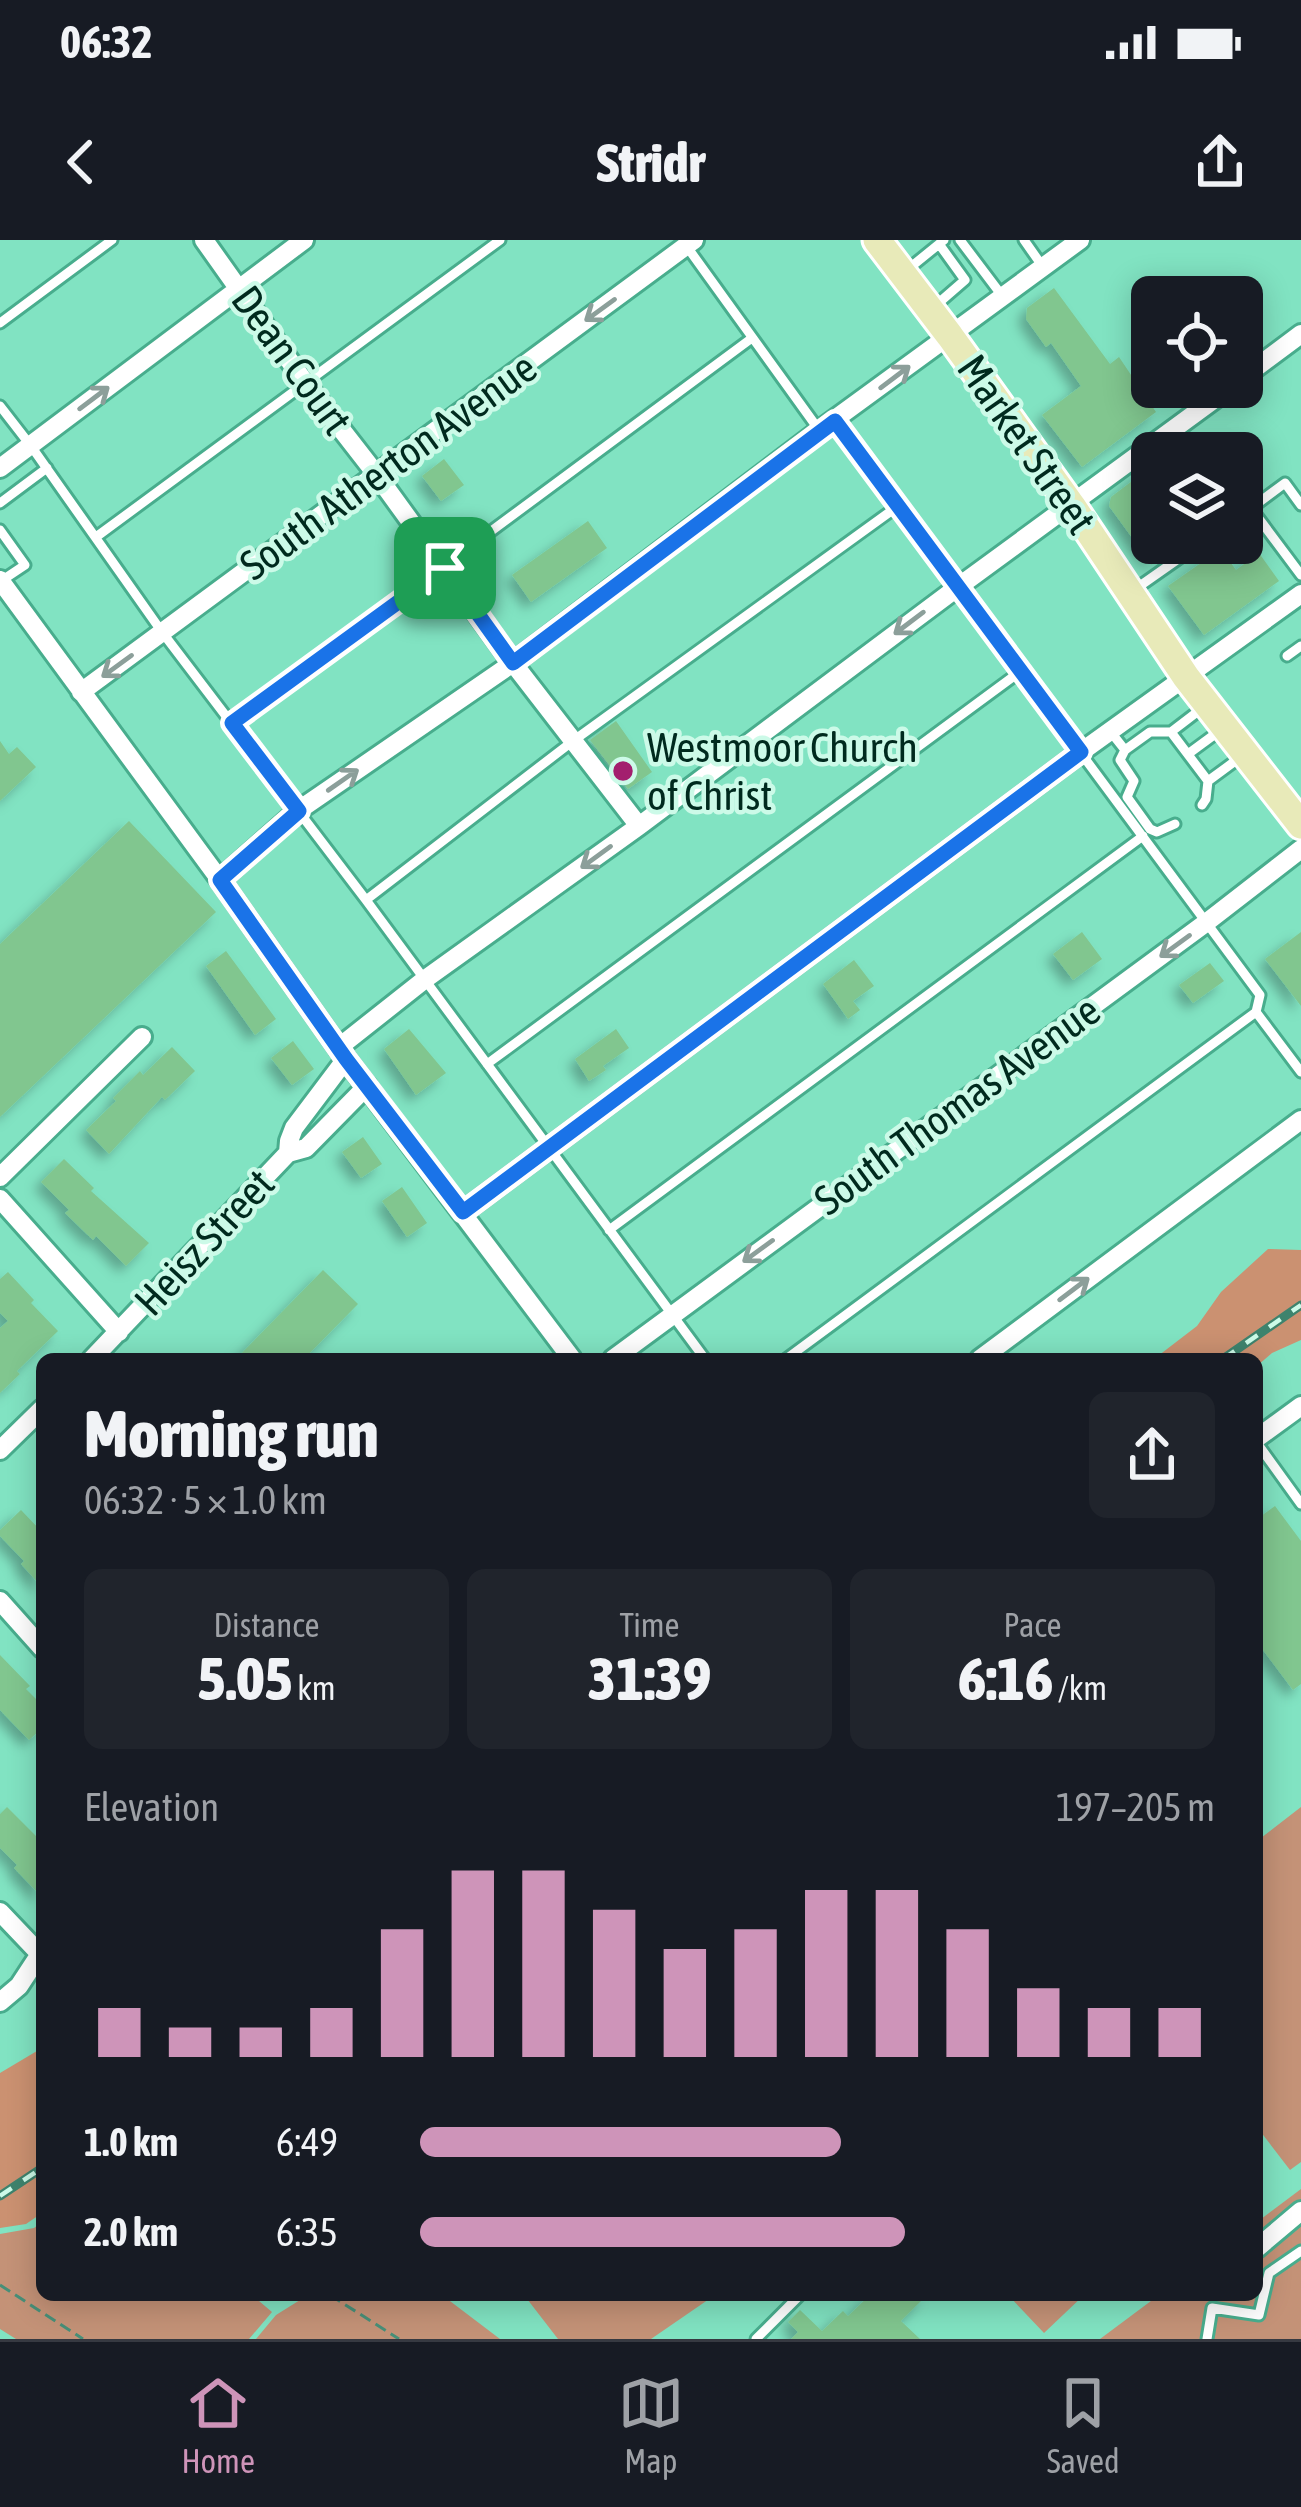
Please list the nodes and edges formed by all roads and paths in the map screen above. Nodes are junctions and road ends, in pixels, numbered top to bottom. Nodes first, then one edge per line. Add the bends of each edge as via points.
1 (112, 240) edge
2 (204, 240) edge
3 (304, 240) edge
4 (500, 240) edge
5 (877, 240) edge
6 (960, 240) edge
7 (1024, 240) edge
8 (1080, 240) edge
9 (687, 242) edge
10 (941, 242) edge
11 (1043, 267) junction
12 (902, 273) junction
13 (239, 288) junction
14 (1003, 297) junction
15 (930, 310) junction
16 (0, 323) edge
17 (1301, 334) edge
18 (950, 336) junction
19 (752, 338) junction
20 (1263, 363) edge
21 (306, 384) junction
22 (0, 406) edge
23 (1203, 408) edge
24 (827, 426) junction
25 (32, 446) junction
26 (0, 468) edge
27 (47, 468) junction
28 (376, 474) junction
29 (1263, 499) edge
30 (0, 503) edge
31 (1301, 505) edge
32 (898, 506) junction
33 (1072, 506) junction
34 (0, 530) edge
35 (1263, 530) edge
36 (96, 537) junction
37 (1172, 564) edge
38 (445, 568) junction
39 (1301, 574) edge
40 (0, 581) edge
41 (958, 586) junction
42 (1130, 593) junction
43 (1301, 594) edge
44 (162, 632) junction
45 (1301, 646) edge
46 (1287, 656) dead end
47 (513, 663) junction
48 (1021, 671) junction
49 (1186, 677) junction
50 (81, 692) junction
51 (1207, 704) junction
52 (232, 723) junction
53 (1225, 728) junction
54 (1110, 731) junction
55 (1174, 736) junction
56 (573, 741) junction
57 (1125, 750) junction
58 (1162, 751) dead end
59 (1081, 752) junction
60 (1187, 754) junction
61 (1245, 754) junction
62 (1208, 781) junction
63 (1202, 805) dead end
64 (299, 811) junction
65 (1175, 824) dead end
66 (1301, 825) edge
67 (638, 826) junction
68 (1144, 836) junction
69 (1301, 849) edge
70 (220, 880) junction
71 (366, 900) junction
72 (1207, 922) junction
73 (424, 980) junction
74 (1256, 1012) junction
75 (142, 1037) dead end
76 (342, 1054) junction
77 (487, 1064) junction
78 (1301, 1072) edge
79 (367, 1086) junction
80 (1301, 1120) edge
81 (550, 1149) junction
82 (288, 1154) junction
83 (0, 1177) edge
84 (0, 1199) edge
85 (463, 1212) junction
86 (609, 1230) junction
87 (671, 1314) junction
88 (119, 1332) junction
89 (98, 1353) edge
90 (568, 1353) edge
91 (621, 1353) edge
92 (700, 1353) edge
93 (794, 1353) edge
94 (988, 1353) edge
95 (1301, 1406) edge
96 (36, 1414) edge
97 (1263, 1436) edge
98 (0, 1450) edge
99 (1263, 1450) edge
100 (1301, 1504) edge
101 (0, 1601) edge
102 (36, 1641) edge
103 (0, 1912) edge
104 (36, 1950) edge
105 (36, 1960) edge
106 (0, 2002) edge
107 (1301, 2211) edge
108 (1263, 2243) edge
109 (1301, 2251) edge
110 (0, 2284) edge
111 (1263, 2298) edge
112 (339, 2301) edge
113 (794, 2301) edge
114 (1213, 2301) edge
115 (1262, 2301) edge
116 (1212, 2308) junction
117 (82, 2339) edge
118 (399, 2339) edge
119 (756, 2339) edge
120 (1207, 2339) edge

1 - 16 lane
2 - 13 street, Dean Court
3 - 13 street
4 - 21 lane
5 - 12 main road, Market Street
6 - 14 lane
7 - 11 lane
8 - 11 street
9 - 19 lane
9 -> 28 street, South Atherton Avenue
10 - 12 lane
10 - 15 lane via 965,280
11 - 14 street
12 - 15 main road, Market Street
13 - 21 street, Dean Court
25 -> 13 street
14 - 18 street
15 - 18 main road, Market Street
17 - 20 street
24 -> 18 street
18 - 33 main road, Market Street
19 - 24 lane
19 - 38 lane
21 - 28 street, Dean Court
21 - 36 lane
22 - 25 lane
23 - 33 street, Heisz Street
24 - 32 lane
24 - 47 street
25 - 26 street
25 - 27 lane
27 - 30 lane
27 - 36 lane
28 - 38 street, Dean Court
28 - 44 street, South Atherton Avenue
29 - 31 lane via 1285,484
32 - 41 lane
32 - 56 lane
33 - 41 street, Heisz Street
33 - 42 main road, Market Street
34 - 40 lane via 25,565
35 - 39 lane
36 - 44 lane
37 - 42 lane
38 - 47 street, Dean Court
38 - 52 lane
40 - 50 street
41 - 48 lane
41 -> 67 street, Heisz Street
42 - 49 main road, Market Street
43 - 49 street
44 -> 50 street, South Atherton Avenue
44 - 52 lane
45 - 46 lane
47 - 56 street, Dean Court
64 -> 47 street
48 - 59 lane
48 - 77 lane
49 - 51 main road, Market Street
49 - 54 street
50 - 70 street
51 - 53 main road, Market Street
51 - 55 lane
52 - 64 lane
53 - 60 lane
53 - 61 main road, Market Street
54 - 57 lane
54 - 59 street
55 - 57 lane via 1150,732
55 - 58 lane
55 - 60 lane
56 - 67 street, Dean Court
56 - 71 lane
57 - 65 lane via 1120,760 1135,771 1127,797 1150,829
59 - 68 lane
59 - 81 street
60 - 62 lane
61 - 62 lane
61 - 66 main road, Market Street
62 - 63 lane
64 - 70 street
64 - 71 lane
67 -> 73 street, Heisz Street
68 - 72 lane
68 - 86 lane
69 - 72 street, South Thomas Avenue
70 - 76 street
71 - 73 lane
72 - 74 lane via 1260,995
72 -> 87 street, South Thomas Avenue
73 - 76 street, Heisz Street
73 - 77 lane
74 - 78 lane
74 - 93 lane
75 - 83 street
76 - 79 street
76 - 82 street, Heisz Street via 293,1128
77 - 81 lane
79 - 82 street via 306,1148
79 - 85 street
94 -> 80 street
81 - 85 street
81 - 86 lane
82 - 88 street, Heisz Street
84 - 88 street
85 - 90 street
86 - 87 lane
87 - 91 street, South Thomas Avenue
87 - 92 lane
88 - 89 street, Heisz Street
95 - 97 street
96 - 98 street
99 - 100 lane
101 - 102 street
103 - 104 street
105 - 106 street
107 - 108 street
109 - 111 lane via 1269,2272
110 - 117 path
112 - 118 path
113 - 119 lane
114 - 116 lane
115 - 116 lane via 1259,2315
116 - 120 lane

